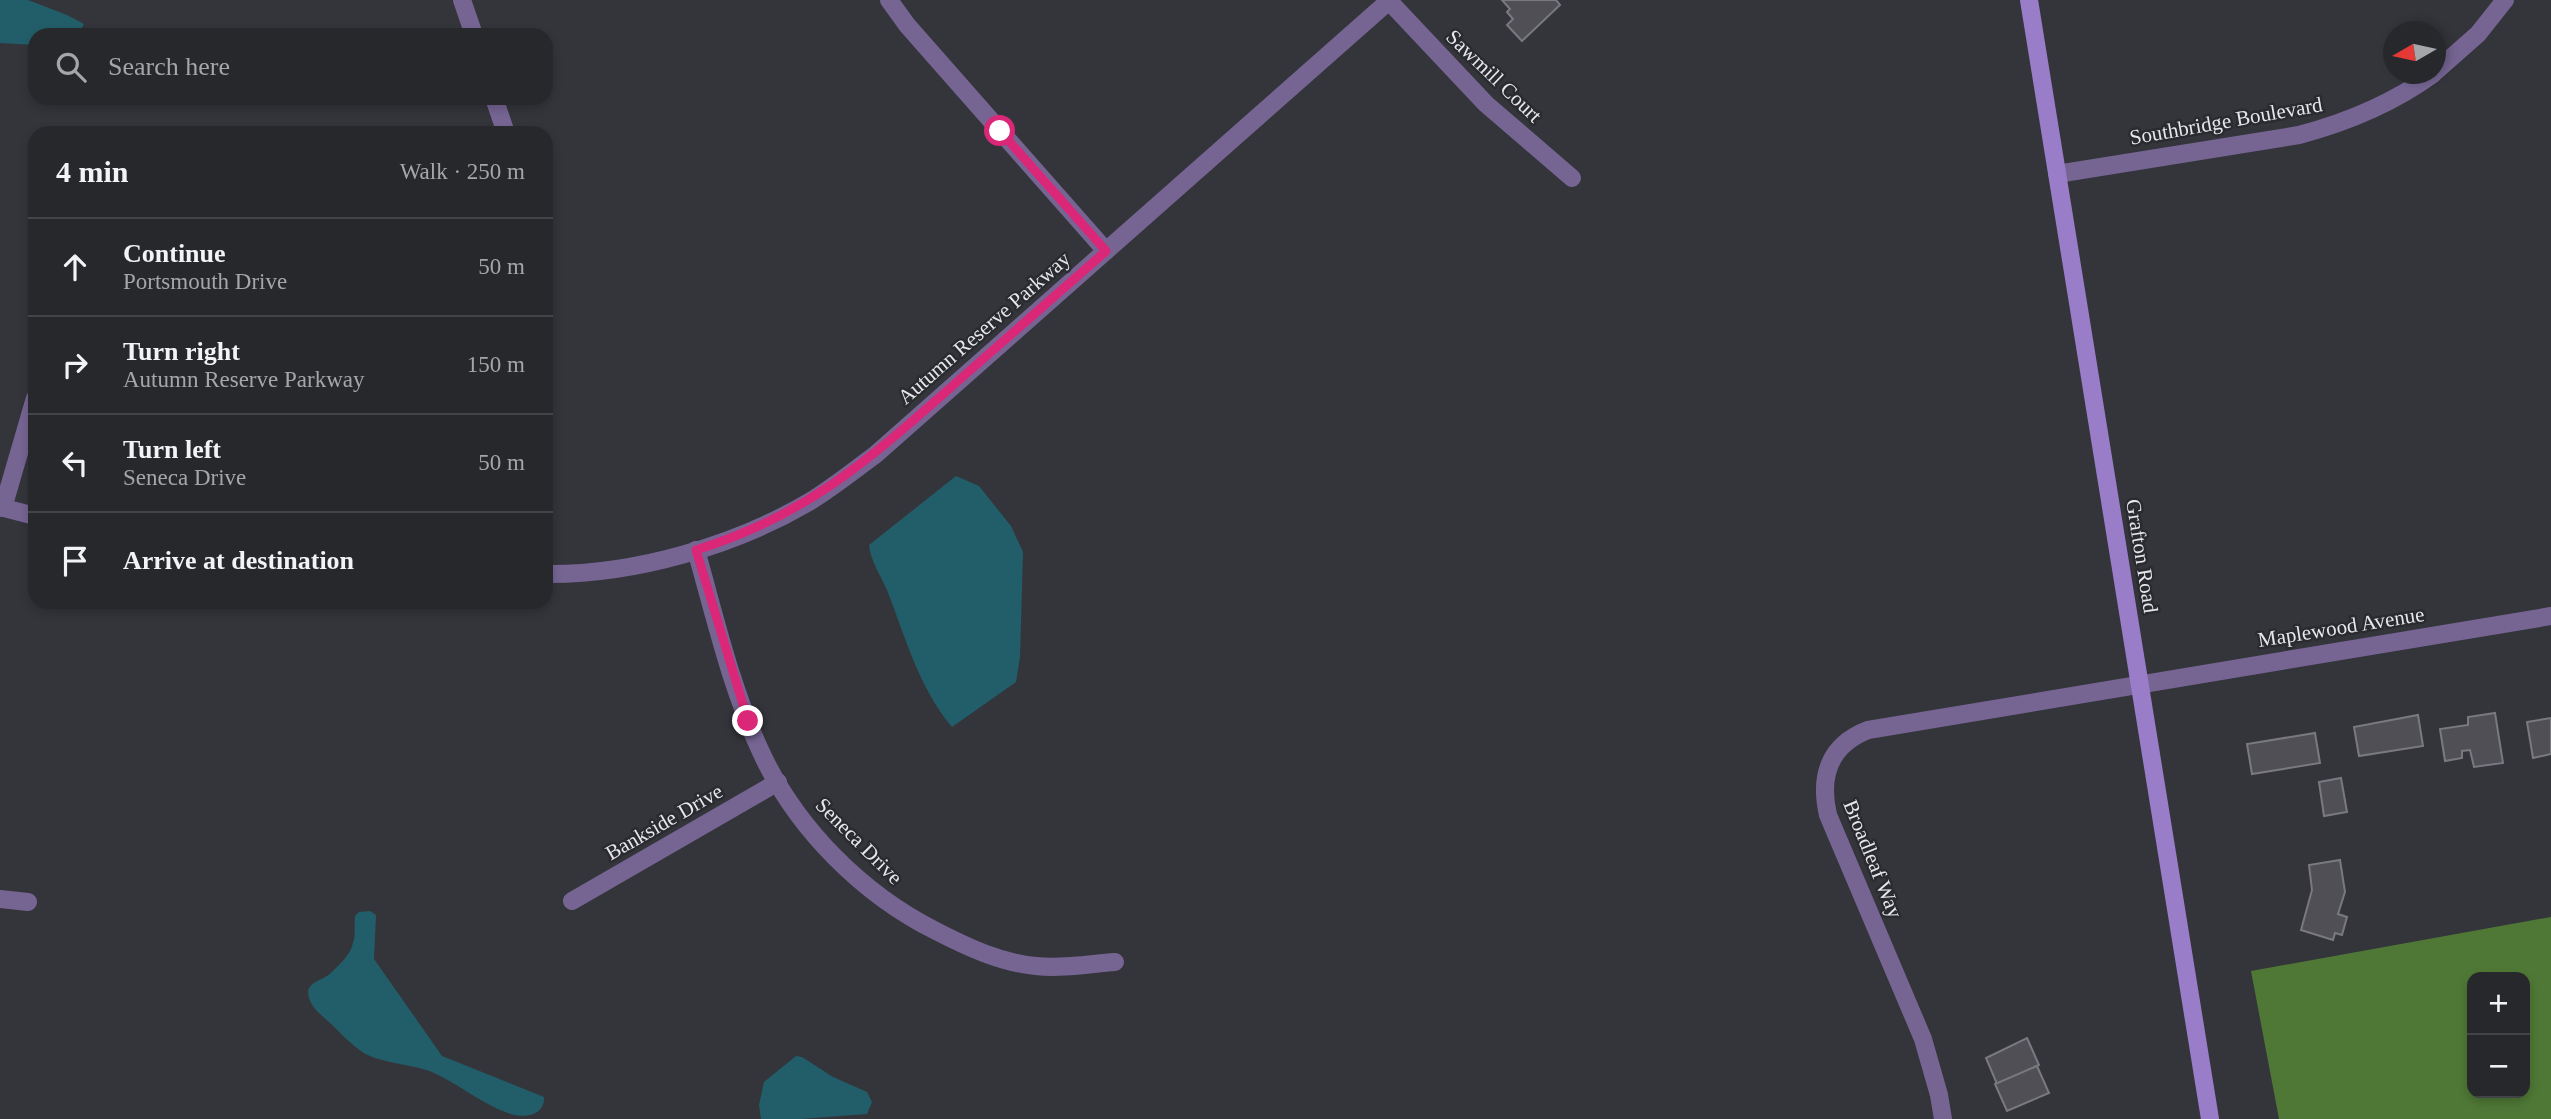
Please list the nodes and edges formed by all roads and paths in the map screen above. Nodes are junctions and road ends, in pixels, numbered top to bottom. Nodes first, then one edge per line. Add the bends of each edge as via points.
1 (462, 0) edge
2 (888, 0) edge
3 (1389, 0) edge
4 (2029, 0) edge
5 (2505, 0) edge
6 (472, 28) edge
7 (2446, 62) edge
8 (2419, 84) edge
9 (496, 105) edge
10 (504, 126) edge
11 (2057, 174) junction
12 (1572, 178) dead end
13 (1106, 251) junction
14 (28, 420) edge
15 (1, 507) edge
16 (28, 514) edge
17 (696, 550) junction
18 (553, 573) edge
19 (2551, 616) edge
20 (2139, 684) junction
21 (778, 782) junction
22 (0, 899) edge
23 (572, 901) dead end
24 (28, 902) dead end
25 (1115, 962) dead end
26 (1943, 1119) edge
27 (2210, 1119) edge

1 - 6 street
2 - 13 street
3 - 12 street, Sawmill Court via 1486,104
3 - 13 street, Autumn Reserve Parkway
4 - 11 street, Grafton Road
5 - 7 street, Southbridge Boulevard via 2478,34
8 - 11 street, Southbridge Boulevard via 2370,112 2299,135
9 - 10 street
11 - 20 street, Grafton Road
13 - 17 street, Autumn Reserve Parkway via 851,473 784,516
14 - 15 street
15 - 16 street
17 - 18 street, Autumn Reserve Parkway via 606,571
17 - 21 street, Seneca Drive via 741,702
19 - 20 street, Maplewood Avenue
20 - 26 street, Broadleaf Way via 1868,730 1848,741 1826,771 1828,815 1923,1039
20 - 27 street, Grafton Road
21 - 23 street, Bankside Drive
21 - 25 street, Seneca Drive via 809,828 858,879 923,925 981,951 1034,966
22 - 24 street

